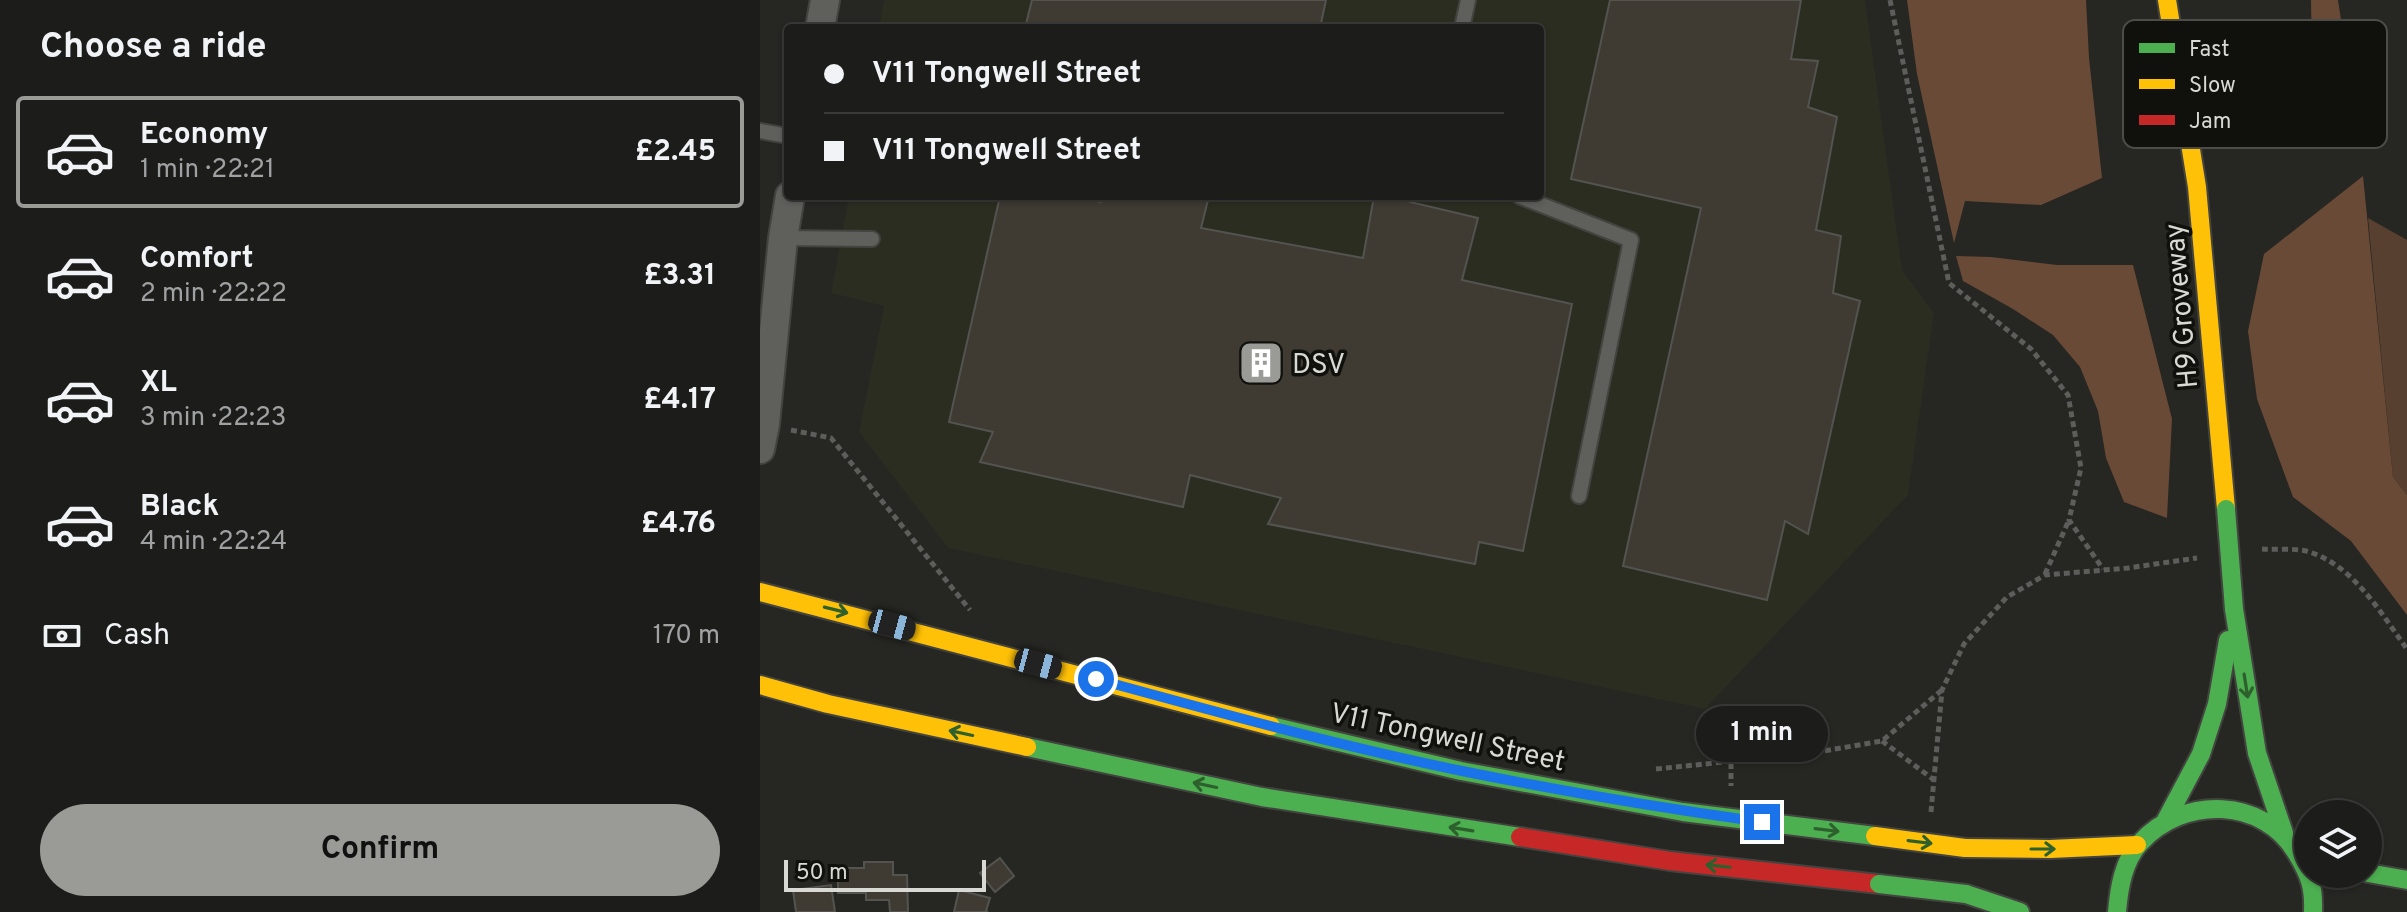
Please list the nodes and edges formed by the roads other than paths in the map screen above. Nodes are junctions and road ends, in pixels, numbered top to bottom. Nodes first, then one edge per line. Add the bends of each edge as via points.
1 (825, 0) edge
2 (1468, 0) edge
3 (2167, 0) edge
4 (2170, 20) edge
5 (821, 24) edge
6 (1463, 24) edge
7 (760, 131) edge
8 (784, 135) edge
9 (2191, 148) edge
10 (789, 200) edge
11 (1529, 200) edge
12 (783, 238) junction
13 (872, 239) dead end
14 (763, 436) edge
15 (1579, 496) dead end
16 (760, 592) edge
17 (2234, 609) junction
18 (760, 664) edge
19 (760, 685) edge
20 (828, 704) junction
21 (2166, 820) junction
22 (2284, 833) junction
23 (2294, 842) edge
24 (2137, 845) junction
25 (2382, 876) edge
26 (2407, 880) edge
27 (2313, 888) edge
28 (2020, 912) edge
29 (2117, 912) edge
30 (2313, 912) edge

1 - 5 street
2 - 6 lane
3 - 4 main road, H9 Groveway, bridge
7 - 8 lane
9 - 17 main road, H9 Groveway, bridge
10 - 12 street
11 - 15 lane via 1631,240
12 - 13 lane
12 - 14 street
16 -> 24 main road, V11 Tongwell Street, bridge via 1270,726 1461,771 1683,812 1965,848
17 - 21 main road, H9 Groveway via 2217,704 2201,754
17 -> 22 main road, H9 Groveway via 2257,753
18 - 20 street
19 - 20 main road
28 -> 20 main road, bridge via 1966,894 1670,861 1262,797
21 - 22 main road via 2196,809 2227,807 2257,816
21 - 24 main road
22 - 23 main road
24 - 29 main road via 2121,876
25 - 26 main road
27 - 30 main road

